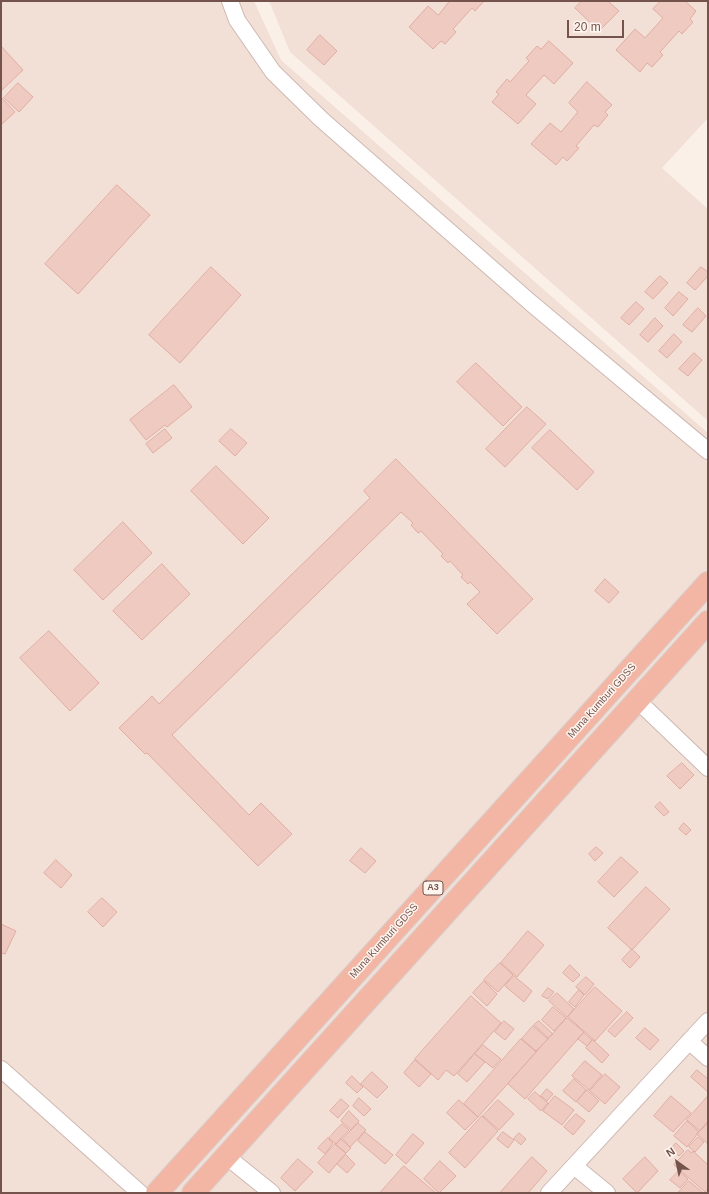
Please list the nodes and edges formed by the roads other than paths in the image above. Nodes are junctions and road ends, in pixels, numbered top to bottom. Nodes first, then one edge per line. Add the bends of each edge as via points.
1 (230, 1) edge
2 (708, 450) edge
3 (708, 583) edge
4 (708, 622) edge
5 (638, 701) junction
6 (708, 768) edge
7 (708, 1021) edge
8 (689, 1042) junction
9 (708, 1058) edge
10 (1, 1069) edge
11 (226, 1156) junction
12 (574, 1166) junction
13 (140, 1193) edge
14 (157, 1193) edge
15 (193, 1193) edge
16 (272, 1193) edge
17 (549, 1193) edge
18 (607, 1193) edge

1 - 2 street via 237,20 273,72 321,119 532,303
3 - 14 highway, Muna Kumburi GDSS / A3
4 - 5 highway, A3
5 - 6 street
5 - 11 highway, A3
7 - 8 street
8 - 9 street
8 - 12 street
10 - 13 street
11 - 15 highway, A3
11 - 16 street
12 - 17 street
12 - 18 street

